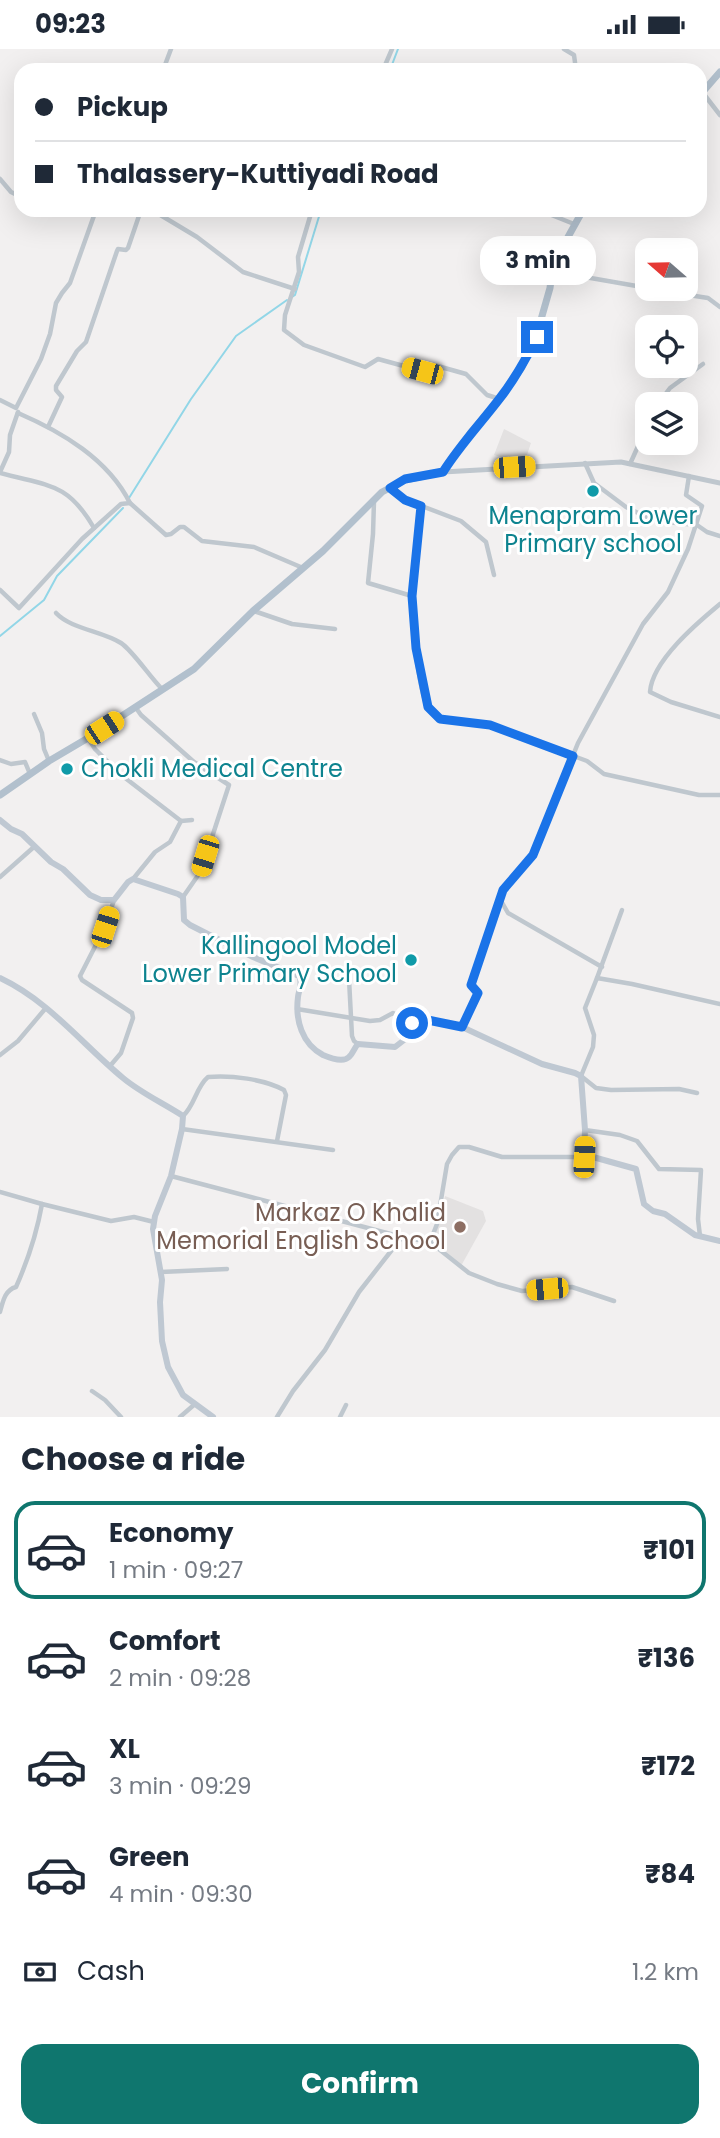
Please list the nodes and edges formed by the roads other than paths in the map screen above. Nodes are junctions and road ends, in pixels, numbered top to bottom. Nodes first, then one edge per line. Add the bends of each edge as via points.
1 (564, 49) edge
2 (575, 63) edge
3 (720, 72) edge
4 (707, 87) edge
5 (707, 101) edge
6 (720, 115) edge
7 (0, 180) edge
8 (14, 194) edge
9 (94, 217) edge
10 (139, 217) edge
11 (164, 217) edge
12 (311, 217) edge
13 (556, 217) edge
14 (579, 217) edge
15 (575, 225) junction
16 (552, 275) junction
17 (635, 286) edge
18 (294, 291) junction
19 (698, 296) edge
20 (720, 307) edge
21 (703, 364) dead end
22 (667, 392) edge
23 (500, 399) junction
24 (0, 400) edge
25 (17, 410) junction
26 (48, 427) junction
27 (635, 453) edge
28 (585, 463) junction
29 (630, 464) junction
30 (0, 472) edge
31 (443, 472) junction
32 (689, 476) junction
33 (720, 483) edge
34 (390, 488) junction
35 (374, 500) junction
36 (130, 503) junction
37 (421, 506) junction
38 (697, 525) junction
39 (94, 528) junction
40 (720, 536) edge
41 (303, 568) junction
42 (494, 575) dead end
43 (0, 590) edge
44 (412, 596) junction
45 (720, 604) edge
46 (253, 611) junction
47 (56, 613) dead end
48 (335, 629) dead end
49 (163, 689) junction
50 (135, 707) junction
51 (34, 715) dead end
52 (720, 717) edge
53 (88, 738) junction
54 (573, 756) junction
55 (0, 760) edge
56 (49, 761) junction
57 (30, 773) junction
58 (0, 795) edge
59 (720, 795) edge
60 (0, 820) edge
61 (192, 820) dead end
62 (181, 821) junction
63 (35, 846) junction
64 (0, 877) edge
65 (133, 879) junction
66 (183, 897) junction
67 (500, 898) junction
68 (114, 900) junction
69 (622, 911) dead end
70 (603, 967) junction
71 (0, 978) edge
72 (597, 978) junction
73 (349, 979) dead end
74 (720, 1004) edge
75 (46, 1009) junction
76 (298, 1009) junction
77 (351, 1018) junction
78 (412, 1023) junction
79 (462, 1027) junction
80 (358, 1044) junction
81 (0, 1055) edge
82 (110, 1066) junction
83 (581, 1076) junction
84 (280, 1088) junction
85 (697, 1093) dead end
86 (293, 1094) dead end
87 (183, 1117) junction
88 (182, 1129) junction
89 (585, 1130) junction
90 (277, 1141) junction
91 (333, 1150) dead end
92 (584, 1157) junction
93 (170, 1176) junction
94 (0, 1192) edge
95 (42, 1204) junction
96 (154, 1222) junction
97 (700, 1236) junction
98 (402, 1237) junction
99 (720, 1241) edge
100 (430, 1242) junction
101 (227, 1269) dead end
102 (161, 1272) junction
103 (614, 1301) dead end
104 (0, 1312) edge
105 (92, 1391) dead end
106 (195, 1404) junction
107 (346, 1405) dead end
108 (121, 1417) edge
109 (180, 1417) edge
110 (213, 1417) edge
111 (277, 1417) edge
112 (340, 1417) edge

1 - 2 street via 574,55
3 - 4 main road
5 - 6 street
7 - 8 street
9 - 25 street via 70,283 56,303 41,359
10 - 26 street via 128,249 117,251 86,342 56,386 62,397
11 - 18 street via 243,272
12 - 18 street via 298,257
13 - 15 street
14 - 15 main road
15 - 16 main road via 553,264
16 - 17 street
16 - 23 main road via 537,337
18 - 23 street via 284,330 304,345 365,367 378,359 422,371 434,365 466,374 487,395
19 - 20 street
21 - 22 street
23 - 31 main road
24 - 25 street
25 - 26 street
25 - 30 street
26 - 36 street via 110,471
27 - 29 street
28 - 29 street
28 - 31 street
28 - 38 street via 594,483 626,507 656,520
29 - 32 street
30 - 39 street via 63,492 84,511
31 - 34 main road via 405,479
32 - 33 street
32 - 38 street via 686,495 702,506
34 - 35 main road
34 - 37 street
35 - 41 main road
35 - 44 street via 368,583
36 - 39 street via 121,504
36 - 41 street via 166,535 184,527 202,541 254,547
37 - 42 street via 461,521 486,542
37 - 44 street
38 - 40 street
38 - 54 street via 668,592 643,624
39 - 43 street via 19,608
41 - 46 main road
44 - 54 street via 421,678 428,707 435,715 490,725
45 - 52 street via 680,640 650,692
46 - 48 street via 292,624
46 - 49 main road via 194,669
47 - 49 street via 123,644
49 - 50 main road
50 - 53 main road
50 - 66 street via 194,762 229,785 201,870
51 - 56 street
53 - 56 main road
53 - 62 street via 120,774
54 - 59 street via 604,774 699,795
54 - 67 street via 533,855
55 - 57 street via 24,762
56 - 57 main road
57 - 58 main road
60 - 63 main road
61 - 62 street
62 - 65 street via 170,842 155,852
63 - 64 street
63 - 68 main road via 90,895
65 - 66 main road
65 - 68 main road
66 - 76 main road via 184,920 190,925 299,976
67 - 70 street via 508,913
67 - 79 street via 471,985 478,993
68 - 82 street via 80,976 132,1013 121,1053
69 - 70 street
70 - 72 street
71 - 75 main road
72 - 74 street
72 - 83 street via 584,1008 593,1027 593,1047
73 - 77 street
75 - 81 street
75 - 82 main road
76 - 77 street
76 - 80 main road via 304,1038 323,1055 348,1059
77 - 78 street via 380,1020 393,1013
77 - 80 street via 352,1036
78 - 79 main road via 423,1019
78 - 80 main road via 395,1047
79 - 83 main road via 542,1064
82 - 87 main road
83 - 85 street via 596,1088
83 - 89 main road
84 - 86 street
84 - 87 street via 208,1077
84 - 90 street via 286,1102
87 - 88 main road
88 - 90 street
88 - 93 main road
89 - 92 main road
89 - 97 street via 637,1141 659,1169 701,1170
90 - 91 street
92 - 97 main road via 636,1169 644,1204
92 - 100 street via 502,1157 459,1147 447,1164
93 - 96 main road
93 - 98 street
94 - 95 street
95 - 96 street via 111,1221 134,1217
95 - 104 street via 22,1272
96 - 102 main road
97 - 99 main road
98 - 100 street
98 - 111 street via 359,1292 326,1350
100 - 103 street via 468,1273 497,1284 522,1291 572,1287
101 - 102 street
102 - 106 main road via 166,1358 183,1395
105 - 108 street
106 - 109 street
106 - 110 main road
107 - 112 street

